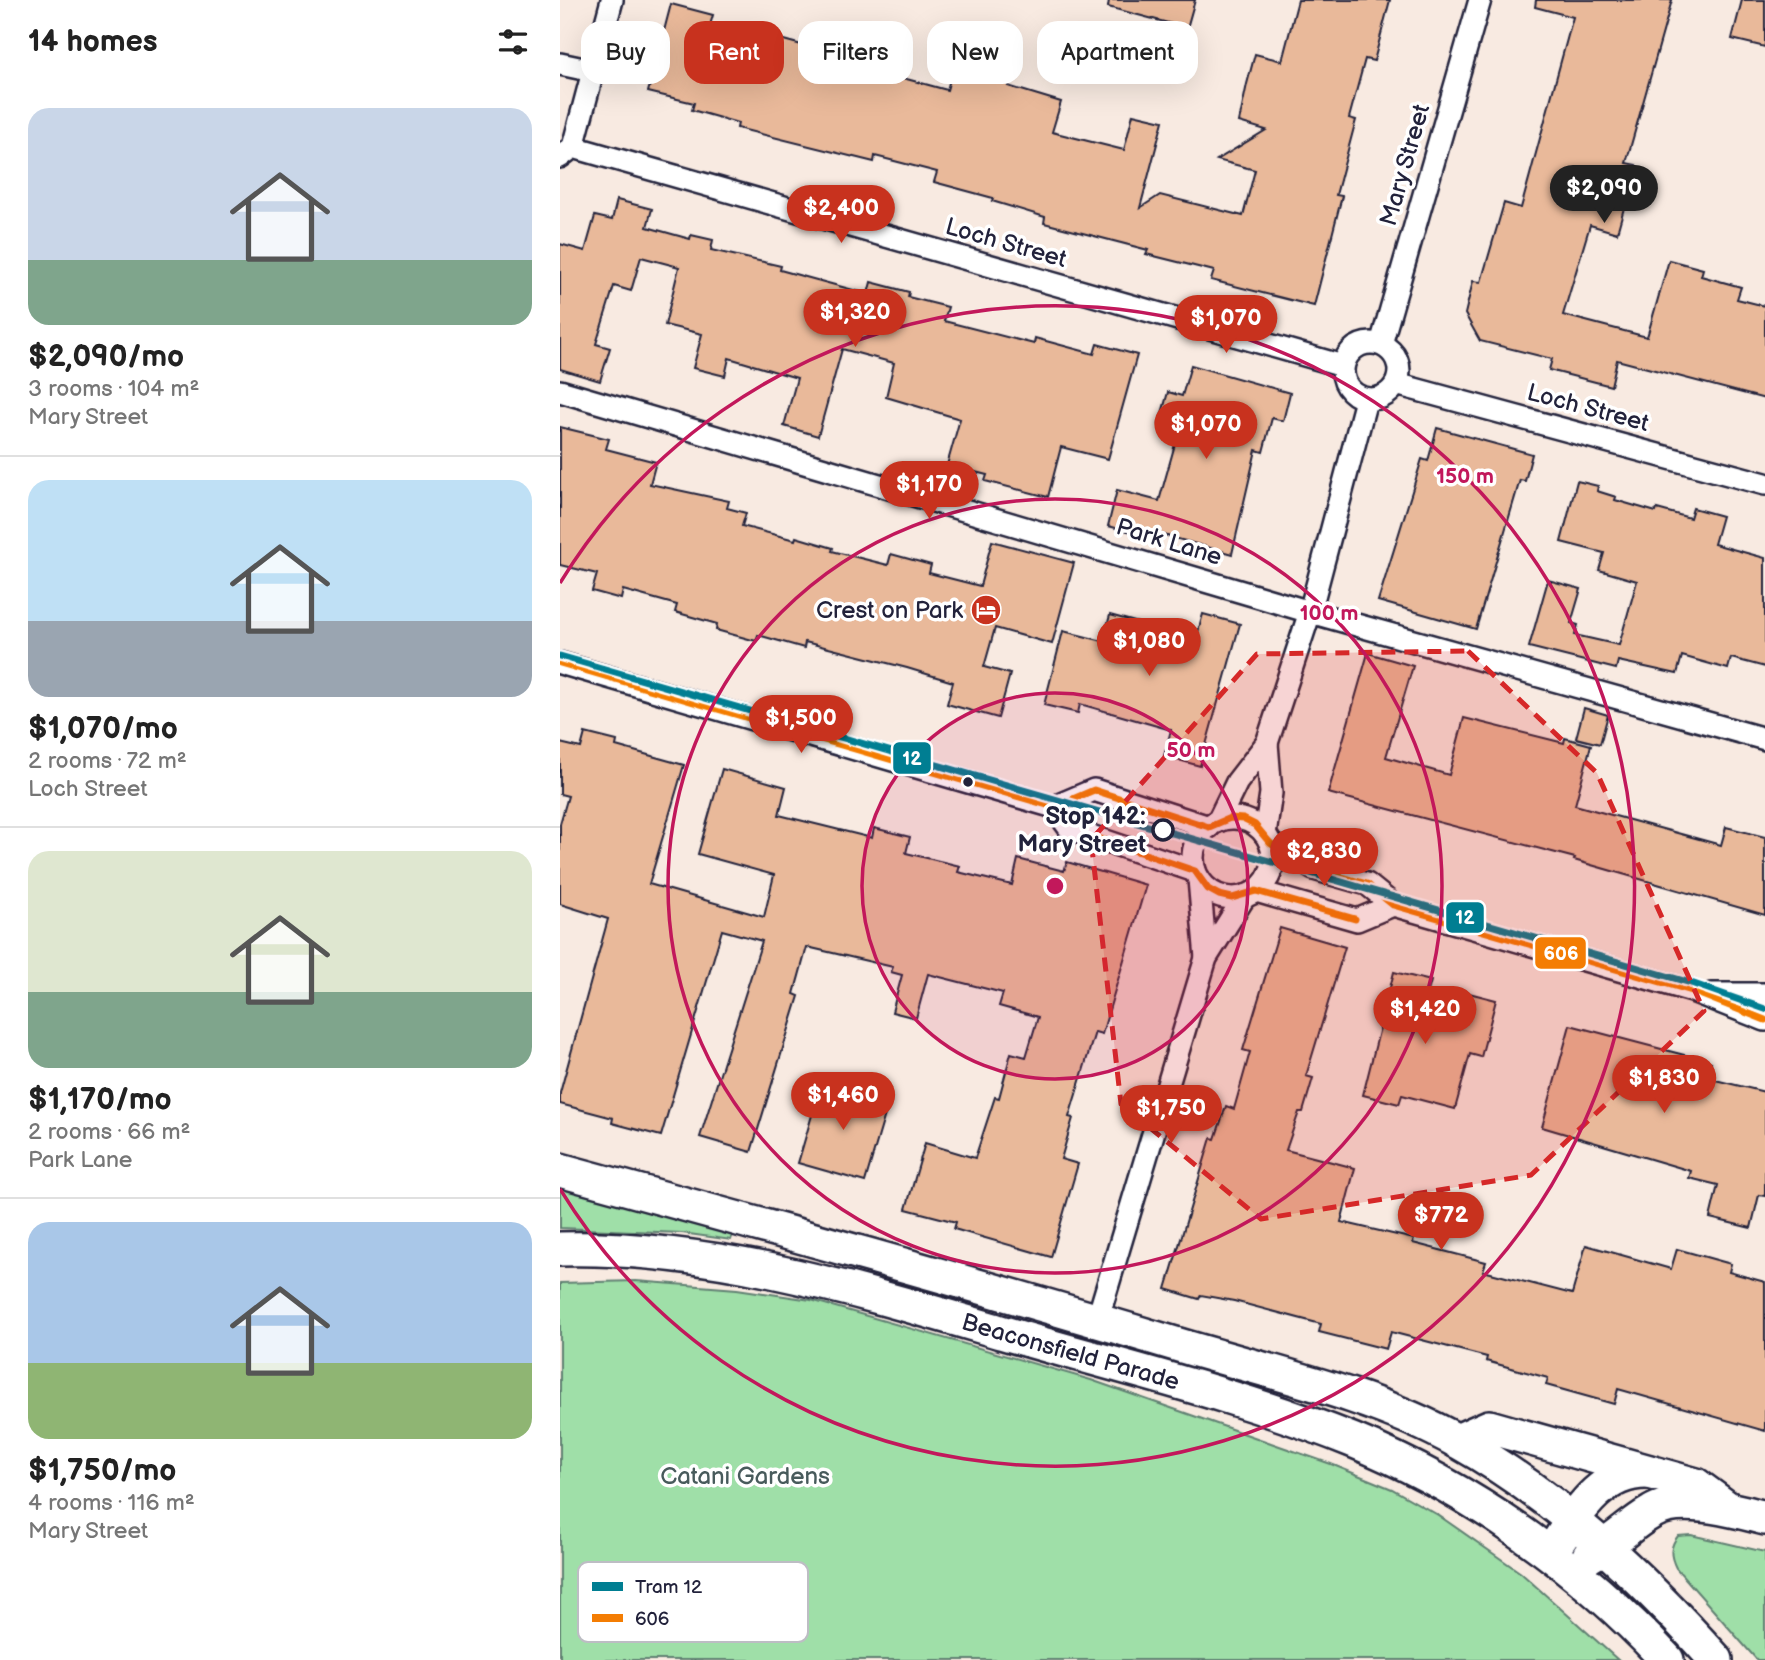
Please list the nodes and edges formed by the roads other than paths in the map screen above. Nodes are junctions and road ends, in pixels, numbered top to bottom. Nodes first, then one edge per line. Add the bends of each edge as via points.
1 (612, 0) edge
2 (1480, 0) edge
3 (606, 21) edge
4 (560, 64) edge
5 (581, 68) edge
6 (589, 84) edge
7 (567, 152) edge
8 (1381, 344) junction
9 (1343, 366) junction
10 (1396, 384) junction
11 (560, 391) edge
12 (1366, 400) junction
13 (1765, 484) edge
14 (1310, 612) junction
15 (560, 663) edge
16 (1765, 739) edge
17 (1267, 743) junction
18 (1055, 807) junction
19 (1213, 824) junction
20 (1268, 838) junction
21 (1197, 875) junction
22 (1251, 893) junction
23 (1393, 905) junction
24 (1206, 958) junction
25 (1692, 991) junction
26 (1765, 995) edge
27 (1765, 1020) edge
28 (560, 1170) edge
29 (560, 1249) edge
30 (1097, 1321) junction
31 (1457, 1441) junction
32 (1648, 1472) junction
33 (1726, 1507) junction
34 (1765, 1518) edge
35 (1572, 1520) junction
36 (1606, 1547) junction
37 (1559, 1561) junction
38 (1667, 1660) edge
39 (1716, 1660) edge

1 - 3 street
2 - 8 street, Mary Street
4 - 5 street
6 - 7 street
7 - 9 street, Loch Street
8 - 9 street via 1360,345 1349,353
8 - 10 street via 1399,365
9 - 12 street via 1350,391
10 - 12 street via 1384,397
10 - 13 street, Loch Street
11 - 14 street, Park Lane
12 - 14 street
14 - 16 street, Park Lane
14 - 17 street
15 - 18 street
17 - 19 street
17 - 20 street
18 - 19 street via 1094,790
18 - 21 street via 1070,829
19 - 20 street via 1243,819
19 - 21 street via 1195,847
20 - 22 street via 1271,872
20 - 23 street via 1314,869 1367,884
21 - 22 street via 1219,895
21 - 24 street
22 - 23 street via 1357,919
22 - 24 street
23 - 25 street
24 - 30 street
25 - 26 street
25 - 27 street
28 - 30 main road, Beaconsfield Parade
29 - 37 main road, Beaconsfield Parade via 638,1251 815,1279 1255,1406 1398,1461
30 - 31 main road, Beaconsfield Parade via 1384,1407
31 - 32 main road via 1489,1427
31 - 35 main road, Beaconsfield Parade
32 - 33 main road via 1696,1485
32 - 35 main road via 1626,1474 1610,1482
33 - 34 main road
33 - 36 main road via 1659,1508
35 - 36 main road, Beaconsfield Parade
35 - 37 main road
36 - 37 main road
36 - 39 main road, Beaconsfield Parade
37 - 38 main road, Beaconsfield Parade

